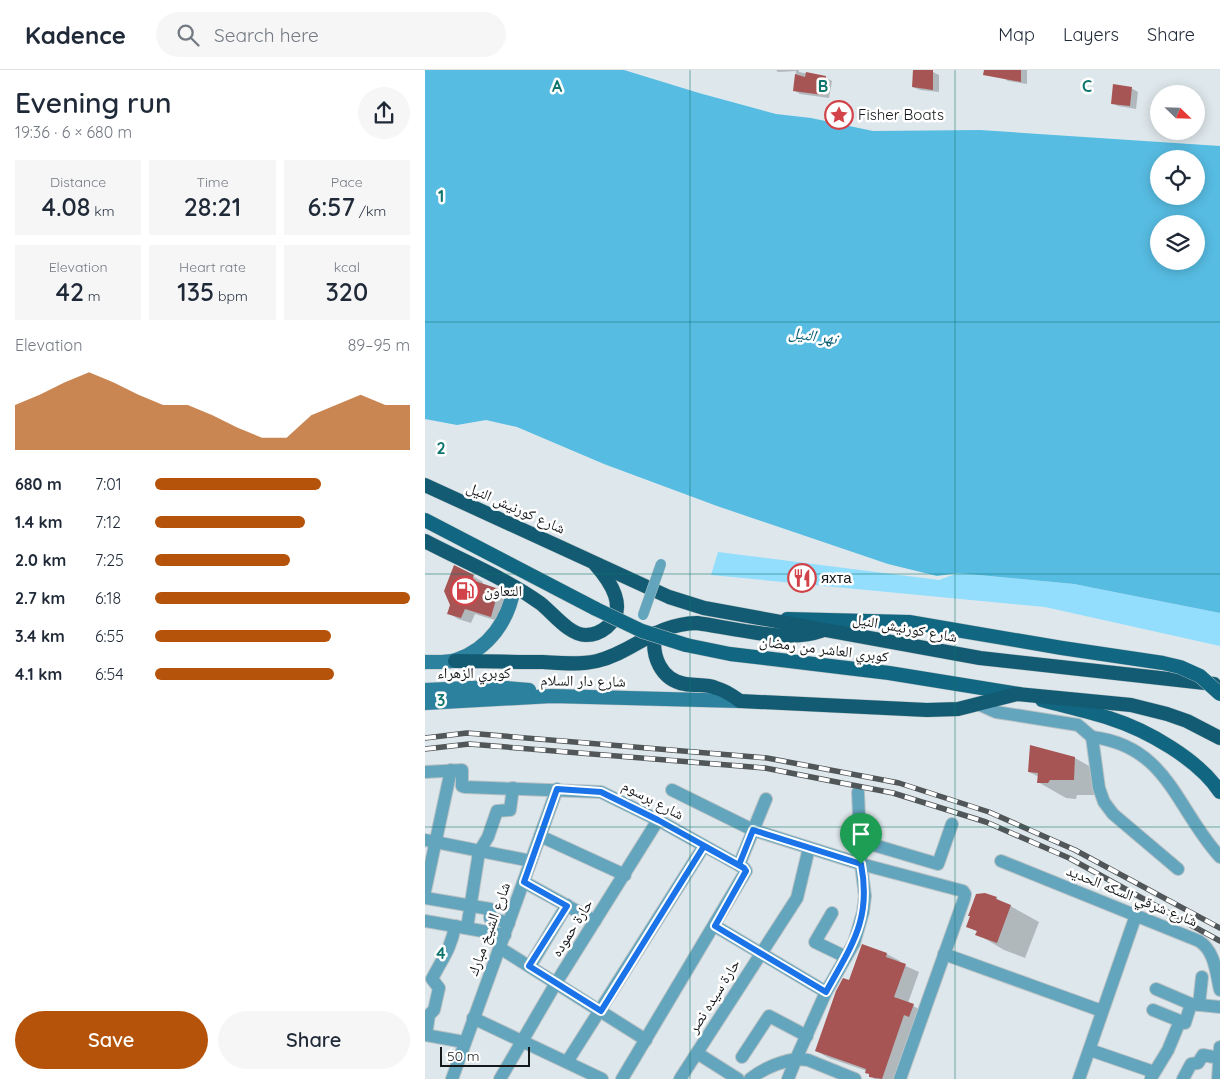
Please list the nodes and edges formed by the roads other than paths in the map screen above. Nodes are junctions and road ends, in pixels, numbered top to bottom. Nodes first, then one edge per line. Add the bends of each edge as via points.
1 (425, 485) edge
2 (425, 520) edge
3 (425, 541) edge
4 (593, 561) junction
5 (661, 564) dead end
6 (515, 587) junction
7 (643, 615) dead end
8 (763, 618) junction
9 (824, 629) junction
10 (655, 633) junction
11 (455, 661) junction
12 (425, 662) edge
13 (425, 673) edge
14 (1220, 685) edge
15 (425, 690) edge
16 (1017, 694) junction
17 (1220, 694) edge
18 (553, 696) junction
19 (740, 701) junction
20 (425, 703) edge
21 (978, 704) junction
22 (1091, 737) junction
23 (1220, 738) edge
24 (457, 770) junction
25 (425, 772) edge
26 (513, 788) junction
27 (557, 789) junction
28 (672, 790) dead end
29 (858, 792) dead end
30 (1220, 792) edge
31 (766, 799) dead end
32 (658, 820) junction
33 (952, 824) dead end
34 (753, 830) junction
35 (540, 836) junction
36 (430, 841) edge
37 (860, 841) junction
38 (704, 846) junction
39 (809, 848) junction
40 (479, 852) junction
41 (1220, 857) edge
42 (531, 861) junction
43 (1001, 861) dead end
44 (861, 864) junction
45 (742, 868) junction
46 (1178, 869) dead end
47 (625, 875) junction
48 (524, 882) junction
49 (425, 891) edge
50 (425, 898) edge
51 (470, 905) junction
52 (567, 906) junction
53 (832, 912) dead end
54 (1136, 915) junction
55 (425, 921) edge
56 (595, 921) junction
57 (715, 926) junction
58 (461, 927) junction
59 (505, 935) junction
60 (760, 952) junction
61 (943, 954) junction
62 (846, 957) junction
63 (529, 966) junction
64 (1202, 977) dead end
65 (556, 983) junction
66 (1156, 989) dead end
67 (1220, 990) edge
68 (826, 992) junction
69 (1195, 1004) junction
70 (1220, 1006) edge
71 (1153, 1010) dead end
72 (601, 1011) junction
73 (1102, 1011) junction
74 (473, 1018) junction
75 (1180, 1021) junction
76 (425, 1035) edge
77 (807, 1036) junction
78 (647, 1040) junction
79 (522, 1041) junction
80 (464, 1042) junction
81 (1220, 1047) edge
82 (1089, 1050) junction
83 (697, 1053) junction
84 (742, 1058) dead end
85 (1219, 1058) edge
86 (796, 1059) junction
87 (567, 1062) junction
88 (577, 1074) edge
89 (1152, 1075) edge
90 (452, 1079) edge
91 (500, 1079) edge
92 (602, 1079) edge
93 (622, 1079) edge
94 (680, 1079) edge
95 (738, 1079) edge
96 (750, 1079) edge
97 (788, 1079) edge
98 (855, 1079) edge
99 (900, 1079) edge
100 (1079, 1079) edge
101 (1183, 1079) edge
102 (1218, 1079) edge

1 - 4 highway, شارع كورنيش النيل
2 - 16 main road, كوبري العاشر من رمضان, bridge via 619,620 663,639 730,654 889,673
3 - 6 highway
4 - 6 highway via 616,594 617,607 610,625 594,634 582,635 570,630
4 - 8 highway, شارع كورنيش النيل via 686,603
5 - 7 street, bridge
6 - 11 main road via 506,616 495,633 479,648
8 - 9 highway, شارع كورنيش النيل
8 - 17 main road, كوبري العاشر من رمضان, bridge via 909,622 1163,663 1200,676
9 - 10 highway via 786,636 697,623 671,626
9 - 14 highway, شارع كورنيش النيل via 980,658
10 - 11 highway via 606,658 585,663
10 - 19 highway via 655,658 669,677 681,683 717,688
11 - 12 main road
11 - 13 main road, كوبري الزهراء
15 - 18 main road, كوبري الزهراء via 514,688
16 - 21 highway
16 - 23 highway via 1131,705 1187,720
16 - 30 main road, كوبري العاشر من رمضان via 1110,718 1163,742 1187,759
18 - 19 main road, شارع دار السلام
18 - 20 main road, شارع دار السلام
19 - 21 highway via 927,710 958,709
21 - 22 street via 996,712 1078,725
22 - 41 street via 1125,745 1151,762
22 - 46 street via 1104,802 1113,814
24 - 25 street
24 - 26 street, شارع برسوم via 462,786
24 - 36 street
26 - 27 street, شارع برسوم
26 - 40 street via 510,810 497,811
27 - 32 street, شارع برسوم via 601,792
27 - 35 street, شارع الشيخ مبارك
28 - 34 street
29 - 37 street
31 - 34 street
32 - 38 street, شارع برسوم
32 - 47 street, حارة حموده
33 - 37 street via 938,864
34 - 39 street
34 - 45 street
35 - 42 street, شارع الشيخ مبارك
35 - 47 street
36 - 40 street
36 - 49 street
37 - 44 street
38 - 45 street, شارع برسوم
38 - 72 street
39 - 44 street
39 - 60 street, حارة سيده نصر via 799,894
40 - 42 street
40 - 51 street
42 - 48 street, شارع الشيخ مبارك
43 - 54 street, شارع شرقي السكه الحديد
44 - 61 street via 958,889 965,894
44 - 62 street via 863,912 857,936
45 - 57 street
47 - 56 street, حارة حموده
48 - 52 street
48 - 59 street, شارع الشيخ مبارك
50 - 51 street
51 - 58 street
51 - 59 street via 490,909 490,918
52 - 56 street
52 - 63 street
53 - 62 street via 815,942
54 - 67 street, شارع شرقي السكه الحديد via 1205,945 1211,953
54 - 73 street
55 - 58 street
56 - 65 street, حارة حموده
57 - 60 street
57 - 78 street
58 - 59 street
58 - 76 street via 432,978 439,988
59 - 63 street
59 - 74 street, شارع الشيخ مبارك
60 - 68 street
60 - 83 street, حارة سيده نصر
61 - 73 street
61 - 99 street
62 - 68 street
63 - 65 street
64 - 69 street
65 - 72 street
65 - 79 street, حارة حموده
66 - 69 street
68 - 77 street
69 - 70 street
69 - 75 street via 1185,1023
71 - 75 street via 1165,1021
72 - 78 street
72 - 87 street
73 - 82 street
74 - 79 street
74 - 80 street, شارع الشيخ مبارك
75 - 89 street via 1168,1050
76 - 80 street
77 - 84 street via 769,1016
77 - 86 street
78 - 93 street
79 - 87 street
79 - 91 street, حارة حموده
80 - 90 street, شارع الشيخ مبارك
81 - 85 street
82 - 89 street
82 - 100 street
83 - 94 street, حارة سيده نصر
83 - 95 street
85 - 101 street via 1203,1055 1198,1063 1191,1064
85 - 102 street
86 - 96 street via 768,1068
86 - 97 street
86 - 98 street via 809,1060
87 - 88 street
88 - 92 street

